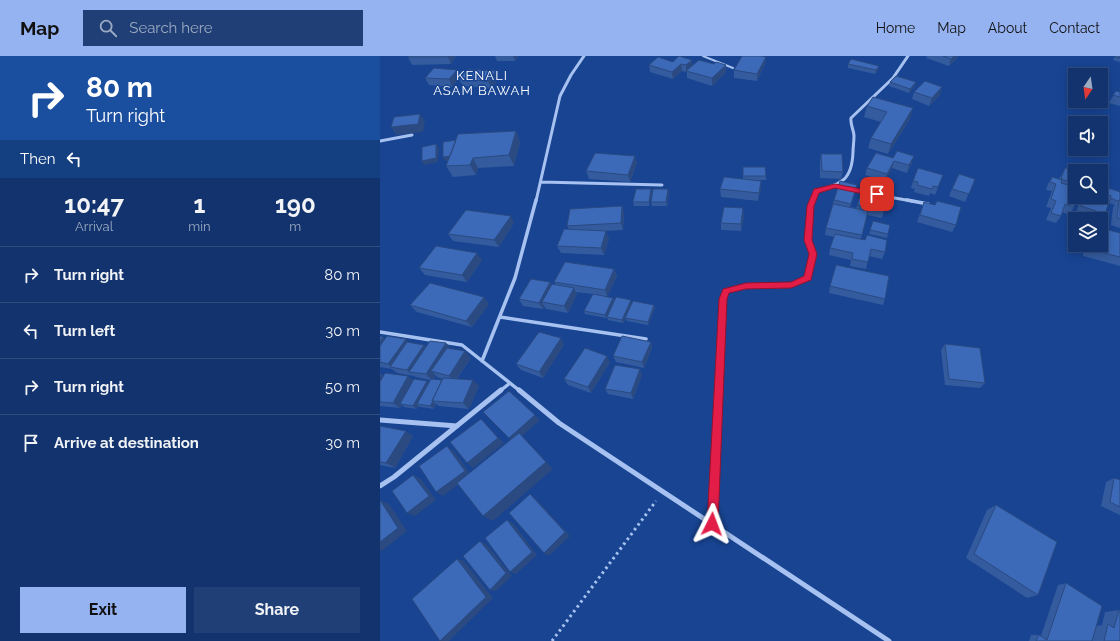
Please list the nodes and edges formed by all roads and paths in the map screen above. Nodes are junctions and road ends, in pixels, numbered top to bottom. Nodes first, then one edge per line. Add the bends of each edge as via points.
1 (584, 56) edge
2 (703, 56) edge
3 (908, 56) edge
4 (733, 68) edge
5 (412, 135) edge
6 (380, 141) edge
7 (541, 182) junction
8 (662, 185) dead end
9 (835, 186) junction
10 (872, 194) edge
11 (880, 195) edge
12 (932, 205) edge
13 (500, 316) junction
14 (380, 332) edge
15 (646, 339) edge
16 (482, 361) junction
17 (510, 383) junction
18 (380, 420) edge
19 (457, 426) junction
20 (380, 486) edge
21 (663, 491) junction
22 (712, 524) junction
23 (552, 641) edge
24 (889, 641) edge

1 - 7 street via 560,96
2 - 4 lane
3 - 9 street via 893,78 851,118 849,125 854,135 853,168 846,180
5 - 6 street
7 - 8 street
7 - 13 street via 515,278
9 - 10 street
9 - 22 street via 816,191 810,206 808,240 813,254 808,278 791,285 746,286 726,291 723,299
11 - 12 street
13 - 15 street
13 - 16 street
14 - 16 street via 462,345
16 - 17 street
17 - 19 street
17 - 21 street via 559,423
18 - 19 street
19 - 20 street
21 - 22 street
21 - 23 path
22 - 24 street

